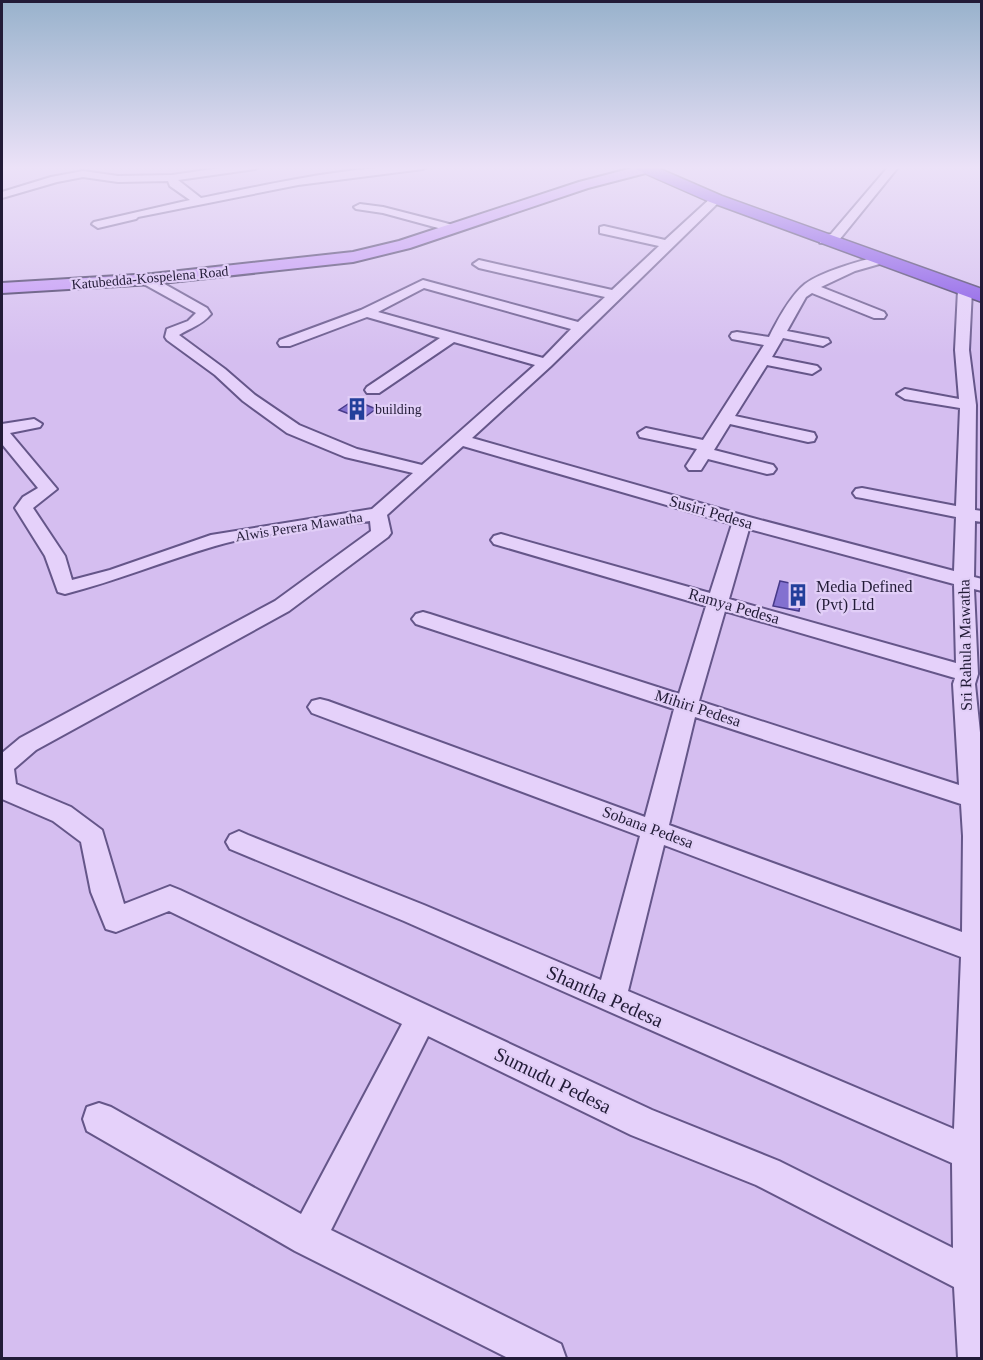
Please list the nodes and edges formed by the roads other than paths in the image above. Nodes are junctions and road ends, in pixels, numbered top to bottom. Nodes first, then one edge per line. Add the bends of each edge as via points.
1 (448, 229) edge
2 (685, 229) edge
3 (804, 229) edge
4 (808, 229) edge
5 (838, 229) edge
6 (604, 230) dead end
7 (830, 238) junction
8 (669, 245) junction
9 (879, 260) junction
10 (479, 264) dead end
11 (147, 280) junction
12 (810, 287) junction
13 (2, 288) edge
14 (976, 292) edge
15 (616, 295) junction
16 (366, 313) junction
17 (879, 315) dead end
18 (581, 327) junction
19 (737, 336) dead end
20 (451, 337) junction
21 (775, 338) junction
22 (823, 342) dead end
23 (285, 343) dead end
24 (972, 351) edge
25 (763, 360) junction
26 (546, 363) junction
27 (812, 369) dead end
28 (373, 390) dead end
29 (905, 394) dead end
30 (968, 405) junction
31 (724, 418) junction
32 (34, 424) dead end
33 (2, 429) edge
34 (2, 434) edge
35 (646, 434) dead end
36 (808, 437) dead end
37 (974, 438) edge
38 (459, 440) junction
39 (702, 455) junction
40 (767, 469) dead end
41 (424, 471) junction
42 (862, 493) dead end
43 (378, 514) junction
44 (973, 516) edge
45 (742, 520) junction
46 (501, 540) dead end
47 (973, 582) edge
48 (719, 602) junction
49 (423, 619) dead end
50 (971, 682) edge
51 (687, 704) junction
52 (320, 707) dead end
53 (2, 767) edge
54 (974, 799) junction
55 (655, 829) junction
56 (979, 837) edge
57 (239, 842) dead end
58 (974, 949) junction
59 (611, 998) junction
60 (979, 1011) edge
61 (422, 1017) junction
62 (99, 1119) dead end
63 (969, 1154) junction
64 (308, 1238) junction
65 (976, 1280) edge
66 (547, 1359) edge
67 (977, 1359) edge

1 - 11 main road, Katubedda-Kospelena Road via 332,260
2 - 8 street, Alwis Perera Mawatha
3 - 7 highway
4 - 7 highway
5 - 7 street
6 - 8 street
7 - 9 highway
7 - 14 highway
8 - 15 street, Alwis Perera Mawatha
9 - 12 street
9 - 14 highway
10 - 15 street
11 - 13 main road, Katubedda-Kospelena Road
11 - 41 street via 204,314 193,324 172,332 172,337 277,419 351,453
12 - 17 street
12 - 21 street
14 - 24 street, Sri Rahula Mawatha
15 - 18 street, Alwis Perera Mawatha
16 - 18 street via 423,284
16 - 20 street
16 - 23 street
18 - 26 street, Alwis Perera Mawatha
19 - 21 street
20 - 26 street
20 - 28 street
21 - 22 street
21 - 25 street
24 - 30 street, Sri Rahula Mawatha
25 - 27 street
25 - 31 street
26 - 38 street, Alwis Perera Mawatha
29 - 30 street
30 - 37 street, Sri Rahula Mawatha
31 - 36 street
31 - 39 street
32 - 33 street
34 - 43 street, Alwis Perera Mawatha via 48,489 24,508 55,556 65,588 211,541
35 - 39 street
37 - 44 street, Sri Rahula Mawatha
38 - 41 street, Alwis Perera Mawatha
38 - 45 street, Susiri Pedesa
39 - 40 street
41 - 43 street, Alwis Perera Mawatha
42 - 44 street
43 - 53 street via 381,533 282,606 28,744
44 - 47 street, Sri Rahula Mawatha
45 - 47 street, Susiri Pedesa
45 - 48 street
46 - 48 street, Ramya Pedesa
47 - 50 street, Sri Rahula Mawatha
48 - 50 street, Ramya Pedesa
48 - 51 street
49 - 51 street, Mihiri Pedesa
50 - 54 street, Sri Rahula Mawatha
51 - 54 street, Mihiri Pedesa
51 - 55 street
52 - 55 street, Sobana Pedesa
53 - 61 street, Sumudu Pedesa via 4,789 62,814 93,837 105,892 116,920 170,898
54 - 56 street, Sri Rahula Mawatha
55 - 58 street, Sobana Pedesa
55 - 59 street
56 - 58 street, Sri Rahula Mawatha
57 - 59 street, Shantha Pedesa
58 - 60 street, Sri Rahula Mawatha
59 - 63 street, Shantha Pedesa
60 - 63 street, Sri Rahula Mawatha
61 - 64 street
61 - 65 street, Sumudu Pedesa via 643,1123 767,1173
62 - 64 street
63 - 65 street, Sri Rahula Mawatha
64 - 66 street
65 - 67 street, Sri Rahula Mawatha

